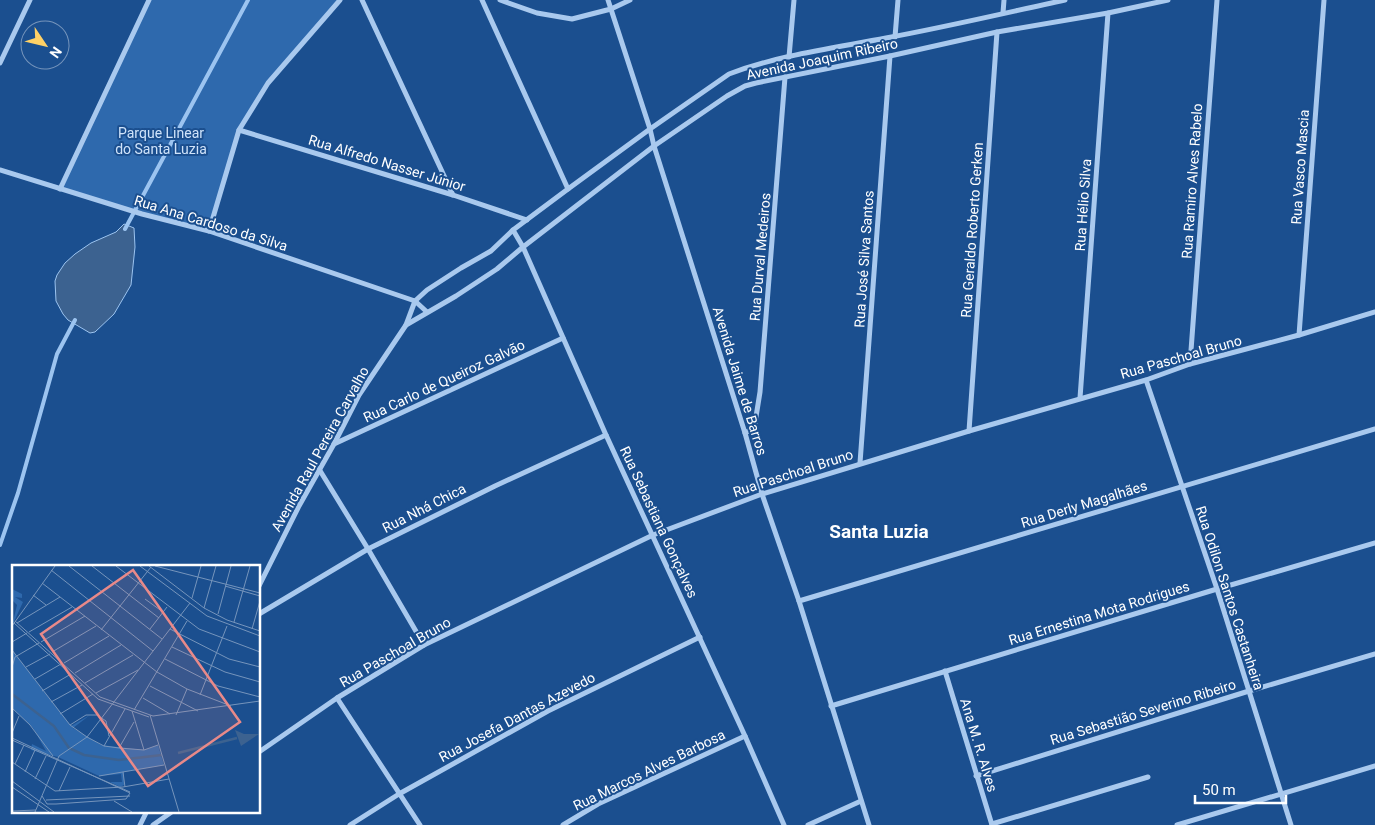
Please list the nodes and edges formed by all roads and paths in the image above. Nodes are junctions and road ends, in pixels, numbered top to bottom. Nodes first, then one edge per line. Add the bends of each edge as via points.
1 (30, 0) edge
2 (149, 0) edge
3 (340, 0) edge
4 (362, 0) edge
5 (482, 0) edge
6 (500, 0) edge
7 (608, 0) edge
8 (630, 0) edge
9 (794, 0) edge
10 (898, 0) edge
11 (1004, 0) edge
12 (1065, 0) edge
13 (1168, 0) edge
14 (1217, 0) edge
15 (1324, 0) edge
16 (611, 9) junction
17 (1003, 13) junction
18 (1108, 13) junction
19 (997, 32) junction
20 (895, 37) junction
21 (890, 56) junction
22 (789, 57) junction
23 (0, 63) edge
24 (785, 77) junction
25 (650, 129) junction
26 (240, 130) junction
27 (654, 146) junction
28 (0, 170) edge
29 (60, 188) junction
30 (568, 189) junction
31 (453, 195) junction
32 (526, 220) junction
33 (513, 230) junction
34 (209, 231) junction
35 (523, 247) junction
36 (415, 301) junction
37 (427, 312) junction
38 (1375, 312) edge
39 (406, 325) junction
40 (1299, 335) junction
41 (563, 338) junction
42 (1190, 364) junction
43 (1146, 380) junction
44 (1080, 398) junction
45 (1375, 429) edge
46 (969, 431) junction
47 (745, 434) junction
48 (606, 435) junction
49 (334, 444) junction
50 (860, 463) junction
51 (319, 470) junction
52 (1182, 487) junction
53 (762, 494) junction
54 (653, 535) junction
55 (1375, 543) edge
56 (368, 549) junction
57 (260, 584) edge
58 (1217, 589) junction
59 (799, 601) junction
60 (260, 613) edge
61 (700, 637) junction
62 (424, 645) junction
63 (1375, 654) edge
64 (945, 672) junction
65 (1249, 691) junction
66 (337, 698) junction
67 (831, 706) junction
68 (745, 736) junction
69 (260, 751) edge
70 (1375, 766) edge
71 (976, 776) junction
72 (1148, 777) dead end
73 (1281, 793) junction
74 (399, 794) junction
75 (861, 801) junction
76 (146, 812) edge
77 (172, 812) edge
78 (992, 824) edge
79 (140, 825) edge
80 (153, 825) edge
81 (350, 825) edge
82 (420, 825) edge
83 (563, 825) edge
84 (784, 825) edge
85 (808, 825) edge
86 (869, 825) edge
87 (1178, 825) edge
88 (1291, 825) edge

1 - 23 street
2 - 29 street
3 - 26 street via 268,83
4 - 31 street
5 - 30 street
6 - 16 street via 537,13 572,19
7 - 16 street, Avenida Jaime de Barros
8 - 16 street
9 - 22 street
10 - 20 street
11 - 17 street
12 - 17 street, Avenida Joaquim Ribeiro
13 - 18 street, Avenida Joaquim Ribeiro
14 - 42 street, Rua Ramiro Alves Rabelo
15 - 40 street, Rua Vasco Mascia
16 - 25 street, Avenida Jaime de Barros
17 - 20 street, Avenida Joaquim Ribeiro
18 - 19 street, Avenida Joaquim Ribeiro
18 - 44 street, Rua Hélio Silva
19 - 21 street, Avenida Joaquim Ribeiro
19 - 46 street, Rua Geraldo Roberto Gerken
20 - 22 street, Avenida Joaquim Ribeiro
21 - 24 street, Avenida Joaquim Ribeiro
21 - 50 street, Rua José Silva Santos
22 - 25 street, Avenida Joaquim Ribeiro via 730,74
24 - 27 street, Avenida Joaquim Ribeiro via 745,86
24 - 47 street, Rua Durval Medeiros via 760,392 755,423
25 - 27 street, Avenida Jaime de Barros
25 - 30 street, Avenida Joaquim Ribeiro
26 - 31 street, Rua Alfredo Nasser Júnior
26 - 34 street
27 - 35 street, Avenida Joaquim Ribeiro
27 - 47 street, Avenida Jaime de Barros
28 - 29 street, Rua Ana Cardoso da Silva
29 - 34 street, Rua Ana Cardoso da Silva
30 - 32 street, Avenida Joaquim Ribeiro
31 - 32 street, Rua Alfredo Nasser Júnior
32 - 33 street, Avenida Joaquim Ribeiro
33 - 35 street, Rua Sebastiana Gonçalves
33 - 36 street, Avenida Joaquim Ribeiro via 491,251 427,290
34 - 36 street, Rua Ana Cardoso da Silva
35 - 37 street, Avenida Joaquim Ribeiro via 497,269
35 - 41 street, Rua Sebastiana Gonçalves
36 - 37 street
36 - 39 street, Avenida Raul Pereira Carvalho
37 - 39 street, Avenida Raul Pereira Carvalho
38 - 40 street, Rua Paschoal Bruno
39 - 49 street, Avenida Raul Pereira Carvalho via 359,395
40 - 42 street, Rua Paschoal Bruno
41 - 48 street, Rua Sebastiana Gonçalves
41 - 49 street, Rua Carlo de Queiroz Galvão
42 - 43 street, Rua Paschoal Bruno
43 - 44 street, Rua Paschoal Bruno
43 - 52 street, Rua Odilon Santos Castanheira
44 - 46 street, Rua Paschoal Bruno
45 - 52 street, Rua Derly Magalhães
46 - 50 street, Rua Paschoal Bruno
47 - 53 street, Avenida Jaime de Barros
48 - 54 street, Rua Sebastiana Gonçalves
48 - 56 street, Rua Nhá Chica
49 - 51 street, Avenida Raul Pereira Carvalho
50 - 53 street, Rua Paschoal Bruno
51 - 56 street
51 - 57 street, Avenida Raul Pereira Carvalho
52 - 58 street, Rua Odilon Santos Castanheira
52 - 59 street, Rua Derly Magalhães
53 - 54 street, Rua Paschoal Bruno
53 - 59 street, Avenida Jaime de Barros
54 - 61 street, Rua Sebastiana Gonçalves
54 - 62 street, Rua Paschoal Bruno
55 - 58 street, Rua Ernestina Mota Rodrigues
56 - 60 street, Rua Nhá Chica
56 - 62 street
58 - 64 street, Rua Ernestina Mota Rodrigues
58 - 65 street, Rua Odilon Santos Castanheira
59 - 67 street, Avenida Jaime de Barros
61 - 68 street, Rua Sebastiana Gonçalves
61 - 74 street, Rua Josefa Dantas Azevedo via 548,711
62 - 66 street, Rua Paschoal Bruno
63 - 65 street, Rua Sebastião Severino Ribeiro
64 - 67 street, Rua Ernestina Mota Rodrigues
64 - 71 street, Ana M. R. Alves
65 - 71 street, Rua Sebastião Severino Ribeiro
65 - 73 street, Rua Odilon Santos Castanheira
66 - 69 street, Rua Paschoal Bruno
66 - 74 street
67 - 75 street, Avenida Jaime de Barros
68 - 83 street, Rua Marcos Alves Barbosa via 598,804
68 - 84 street, Rua Sebastiana Gonçalves
70 - 73 street
71 - 78 street, Ana M. R. Alves
72 - 78 street
73 - 87 street
73 - 88 street, Rua Odilon Santos Castanheira
74 - 81 street, Rua Josefa Dantas Azevedo
74 - 82 street
75 - 85 street
75 - 86 street, Avenida Jaime de Barros
76 - 79 street
77 - 80 street

